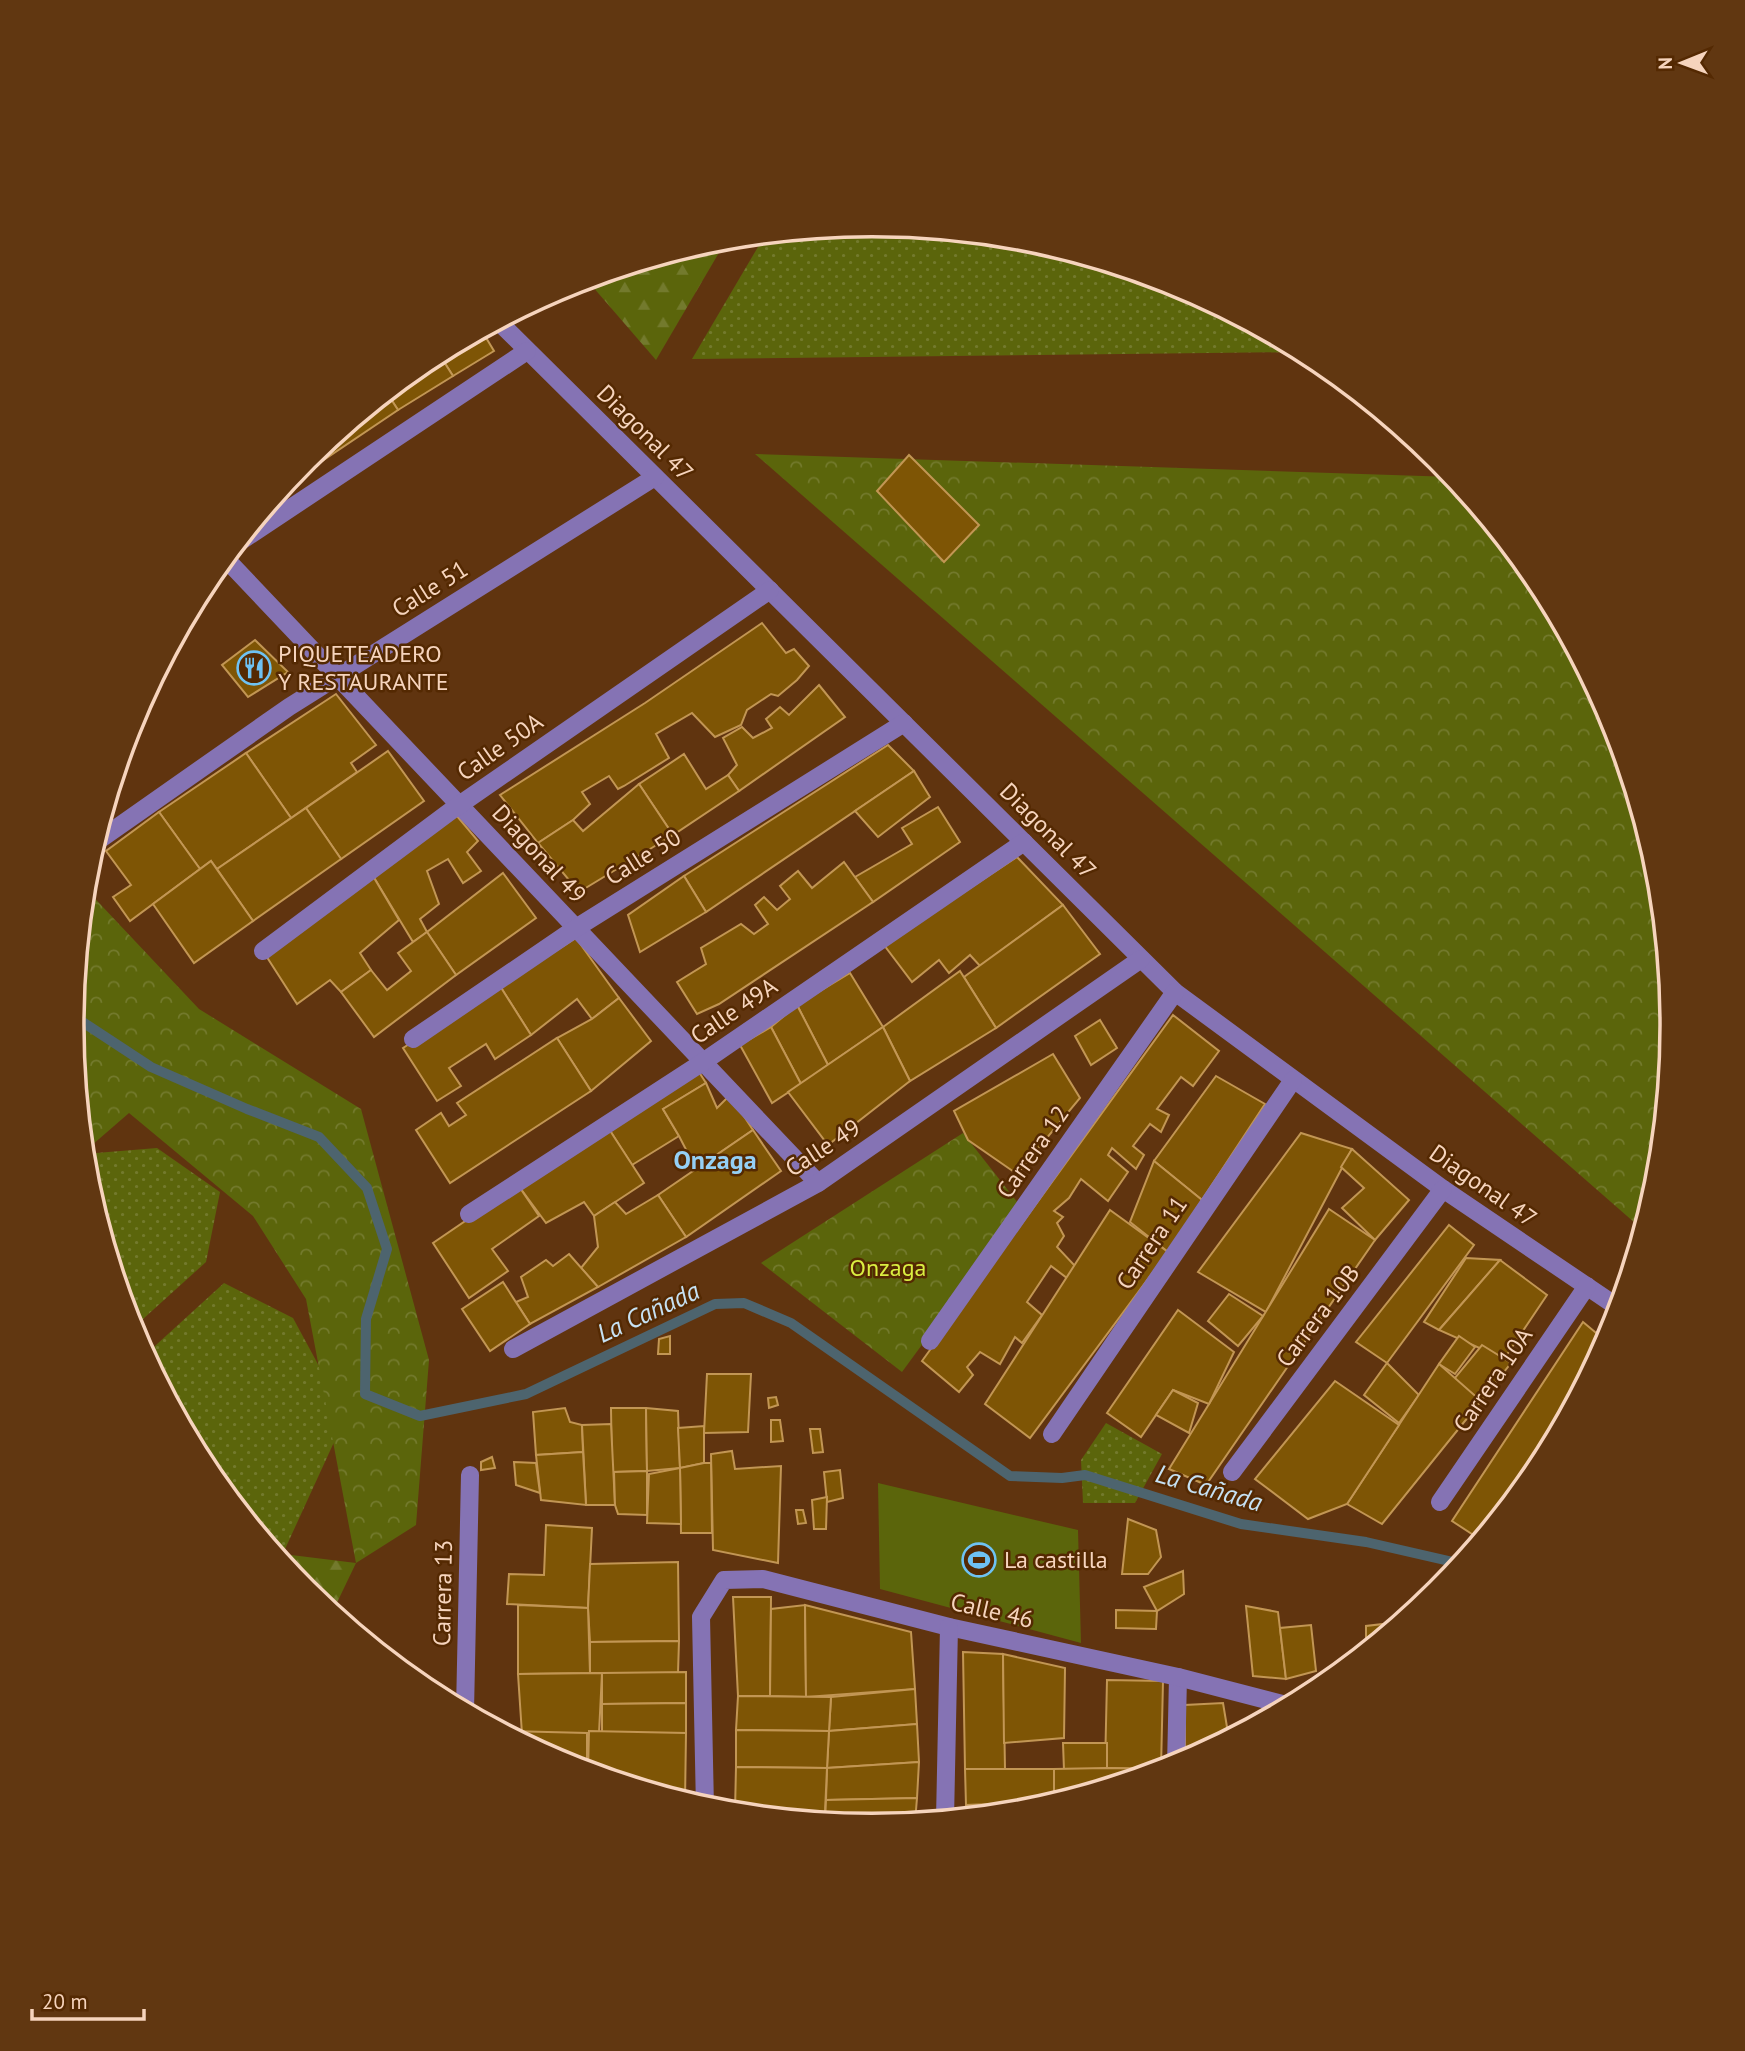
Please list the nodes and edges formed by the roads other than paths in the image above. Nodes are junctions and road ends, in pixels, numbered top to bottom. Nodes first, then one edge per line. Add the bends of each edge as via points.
1 (505, 328) edge
2 (527, 351) junction
3 (655, 477) junction
4 (262, 527) edge
5 (232, 566) edge
6 (770, 590) junction
7 (337, 676) junction
8 (904, 723) junction
9 (460, 805) junction
10 (108, 834) edge
11 (1024, 842) junction
12 (576, 928) junction
13 (263, 951) dead end
14 (1141, 959) junction
15 (1175, 992) junction
16 (413, 1039) dead end
17 (703, 1062) junction
18 (1293, 1080) junction
19 (818, 1183) junction
20 (1443, 1189) junction
21 (469, 1214) dead end
22 (1587, 1286) junction
23 (1610, 1302) edge
24 (930, 1341) dead end
25 (513, 1349) dead end
26 (1052, 1434) dead end
27 (1232, 1472) dead end
28 (470, 1475) dead end
29 (1440, 1502) dead end
30 (949, 1627) junction
31 (1178, 1677) junction
32 (465, 1700) edge
33 (1276, 1702) edge
34 (1176, 1753) edge
35 (705, 1796) edge
36 (945, 1810) edge

1 - 2 street, Diagonal 47
2 - 3 street, Diagonal 47
2 - 4 street
3 - 6 street, Diagonal 47
3 - 7 street, Calle 51
5 - 7 street, Diagonal 49
6 - 8 street, Diagonal 47
6 - 9 street, Calle 50A
7 - 9 street, Diagonal 49
7 - 10 street, Calle 51
8 - 11 street, Diagonal 47
8 - 12 street, Calle 50
9 - 12 street, Diagonal 49
9 - 13 street, Calle 50A
11 - 14 street, Diagonal 47
11 - 17 street, Calle 49A
12 - 16 street, Calle 50
12 - 17 street, Diagonal 49
14 - 15 street, Diagonal 47
14 - 19 street, Calle 49
15 - 18 street, Diagonal 47
15 - 24 street, Carrera 12
17 - 19 street, Diagonal 49
17 - 21 street, Calle 49A
18 - 20 street, Diagonal 47
18 - 26 street, Carrera 11
19 - 25 street, Calle 49
20 - 22 street, Diagonal 47
20 - 27 street, Carrera 10B
22 - 23 street, Diagonal 47
22 - 29 street, Carrera 10A
28 - 32 street, Carrera 13
30 - 31 street, Calle 46
30 - 35 street, Calle 46 via 764,1579 724,1580 701,1617
30 - 36 street
31 - 33 street, Calle 46
31 - 34 street

